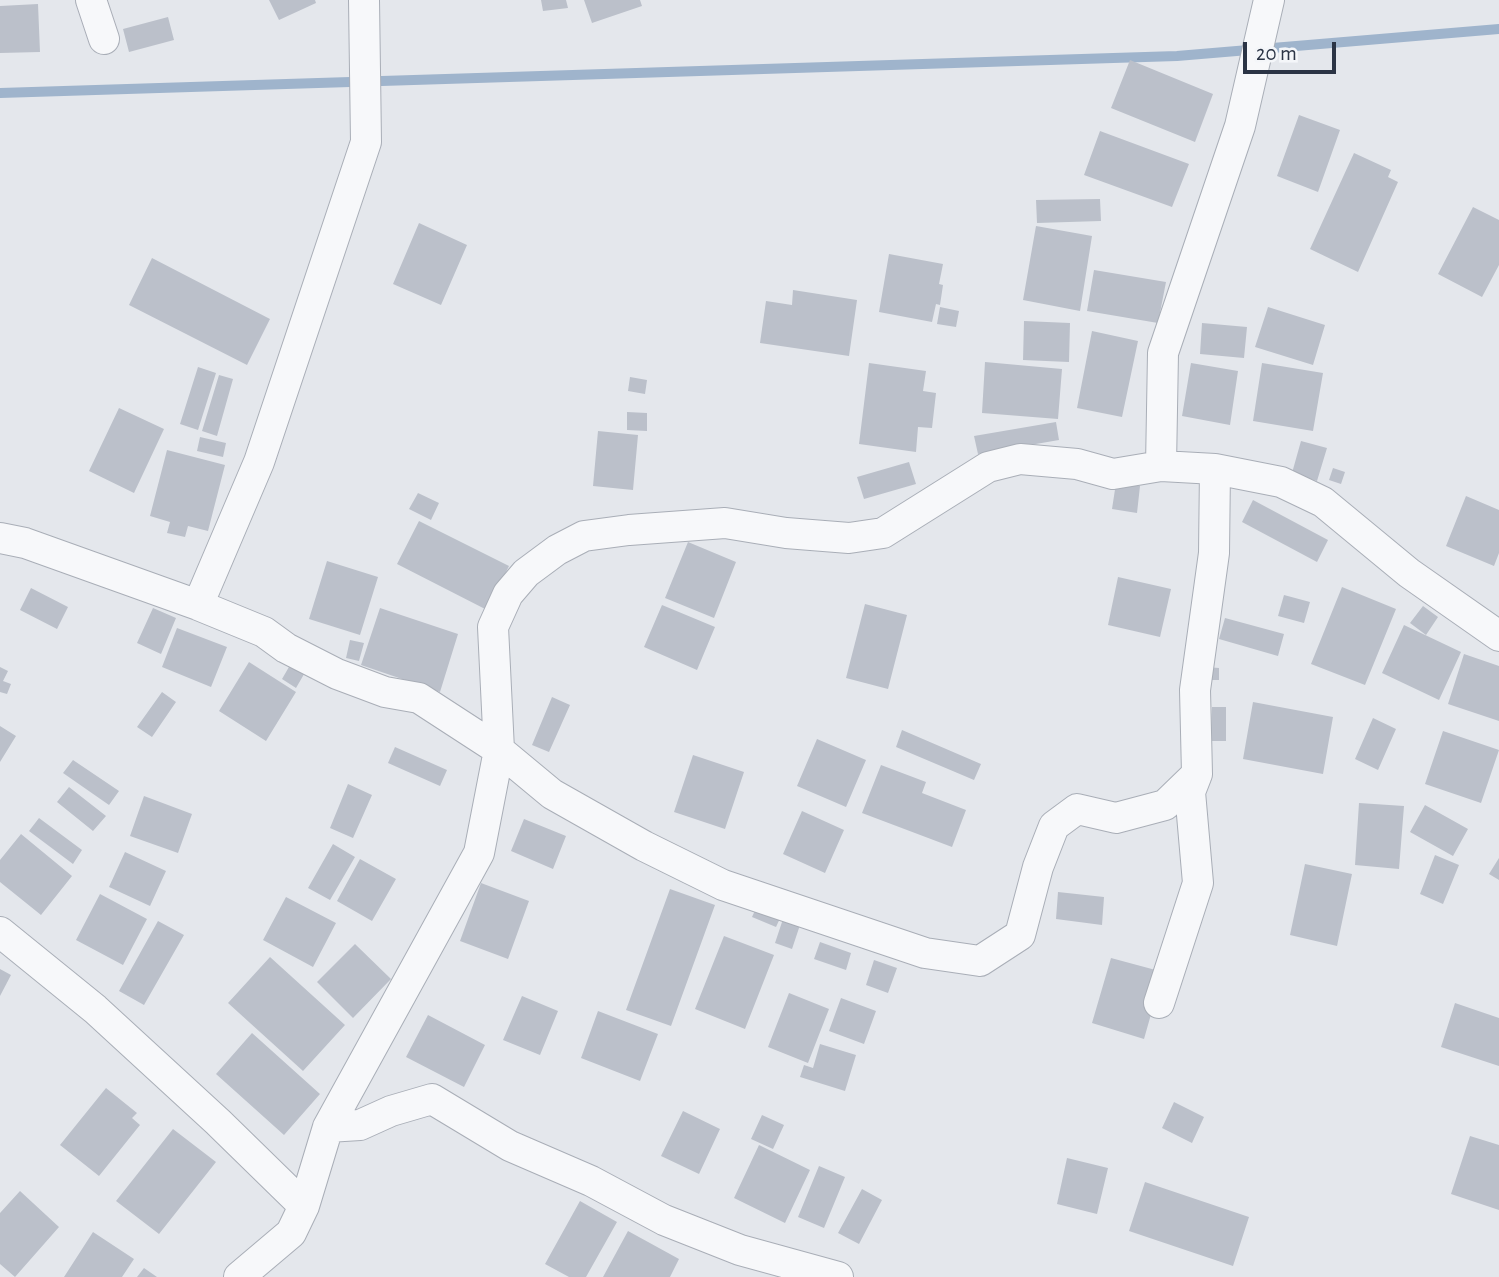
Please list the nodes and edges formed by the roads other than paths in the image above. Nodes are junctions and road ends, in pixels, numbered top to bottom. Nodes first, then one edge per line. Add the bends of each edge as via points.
1 (92, 0) edge
2 (364, 0) edge
3 (1269, 0) edge
4 (104, 39) dead end
5 (1161, 466) junction
6 (1215, 469) junction
7 (0, 538) edge
8 (198, 605) junction
9 (1499, 636) edge
10 (499, 750) junction
11 (1198, 774) junction
12 (0, 932) edge
13 (1159, 1003) dead end
14 (328, 1128) junction
15 (304, 1206) junction
16 (239, 1277) edge
17 (838, 1277) edge

1 - 4 street
2 - 8 street via 366,142 259,462
3 - 5 street via 1240,126 1163,353
5 - 6 street
5 - 10 street via 1113,474 1077,464 1020,459 988,467 883,533 849,538 725,523 584,536 526,573 508,594 493,627
6 - 9 street via 1282,482 1323,502 1409,573
6 - 11 street via 1214,553 1195,690
7 - 8 street
8 - 10 street via 264,632 337,674 385,692 419,698
10 - 11 street via 552,794 723,885 926,953 980,961 1020,935 1054,826 1077,808 1115,818 1165,805
10 - 14 street via 479,853
11 - 13 street via 1190,792 1198,883
12 - 15 street via 95,1009
14 - 15 street
14 - 17 street via 360,1125 432,1099 510,1146 591,1181 664,1220 740,1250
15 - 16 street via 291,1233

